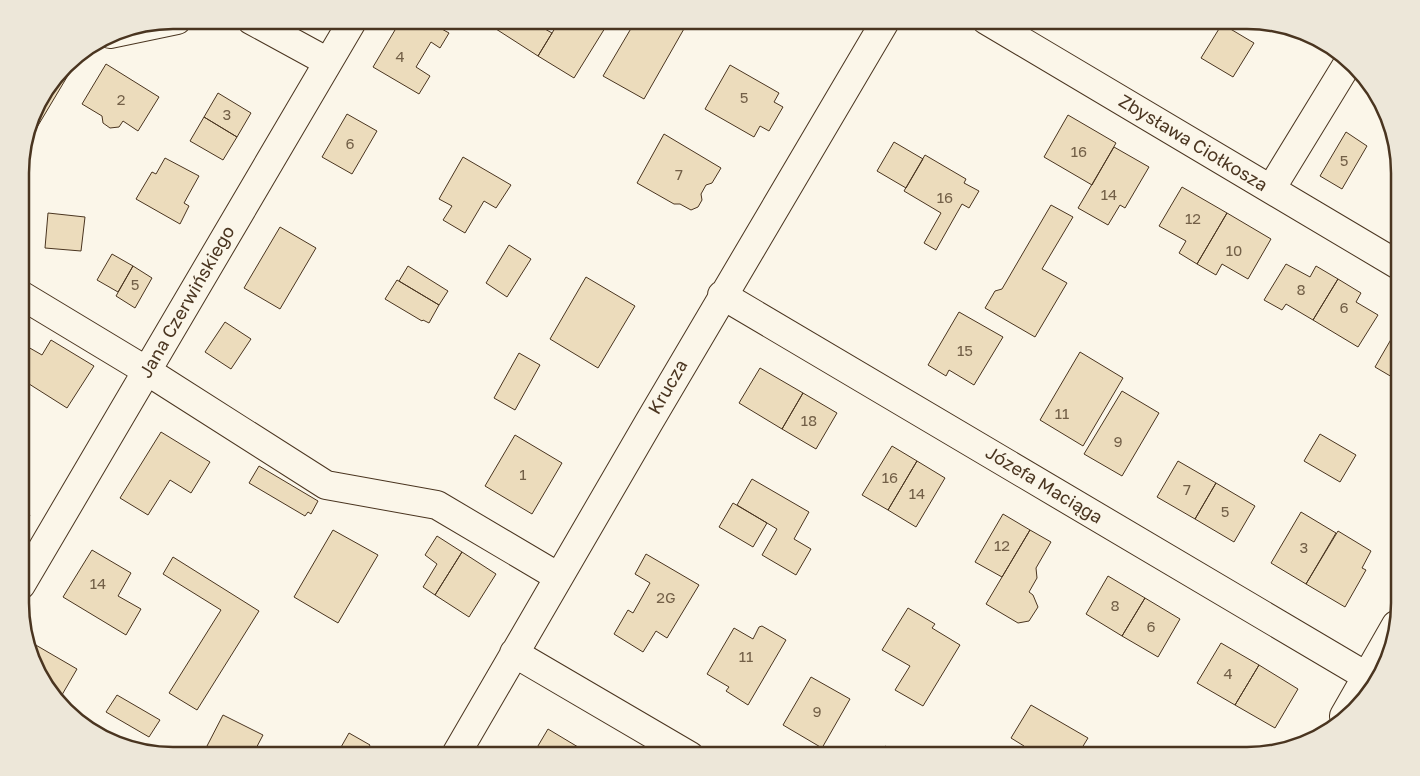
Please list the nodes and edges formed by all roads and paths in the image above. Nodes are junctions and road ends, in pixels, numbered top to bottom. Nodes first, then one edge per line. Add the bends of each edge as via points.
1 (268, 29) edge
2 (348, 29) edge
3 (881, 29) edge
4 (1001, 29) edge
5 (328, 62) junction
6 (1345, 68) edge
7 (1271, 189) junction
8 (1391, 261) edge
9 (722, 296) junction
10 (29, 300) edge
11 (147, 371) junction
12 (29, 571) edge
13 (558, 576) junction
14 (1386, 643) edge
15 (514, 653) junction
16 (1366, 676) junction
17 (1352, 702) edge
18 (460, 747) edge
19 (675, 747) edge

1 - 5 street
2 - 5 street, Jana Czerwińskiego
3 - 9 street, Krucza
4 - 7 street, Zbysława Ciołkosza
5 - 11 street, Jana Czerwińskiego
6 - 7 street
7 - 8 street, Zbysława Ciołkosza
9 - 13 street, Krucza
9 - 16 street, Józefa Maciąga
10 - 11 street
11 - 12 street, Jana Czerwińskiego
11 - 13 street via 326,486 437,505
13 - 15 street, Krucza
14 - 16 street
15 - 18 street, Krucza
15 - 19 street
16 - 17 street

